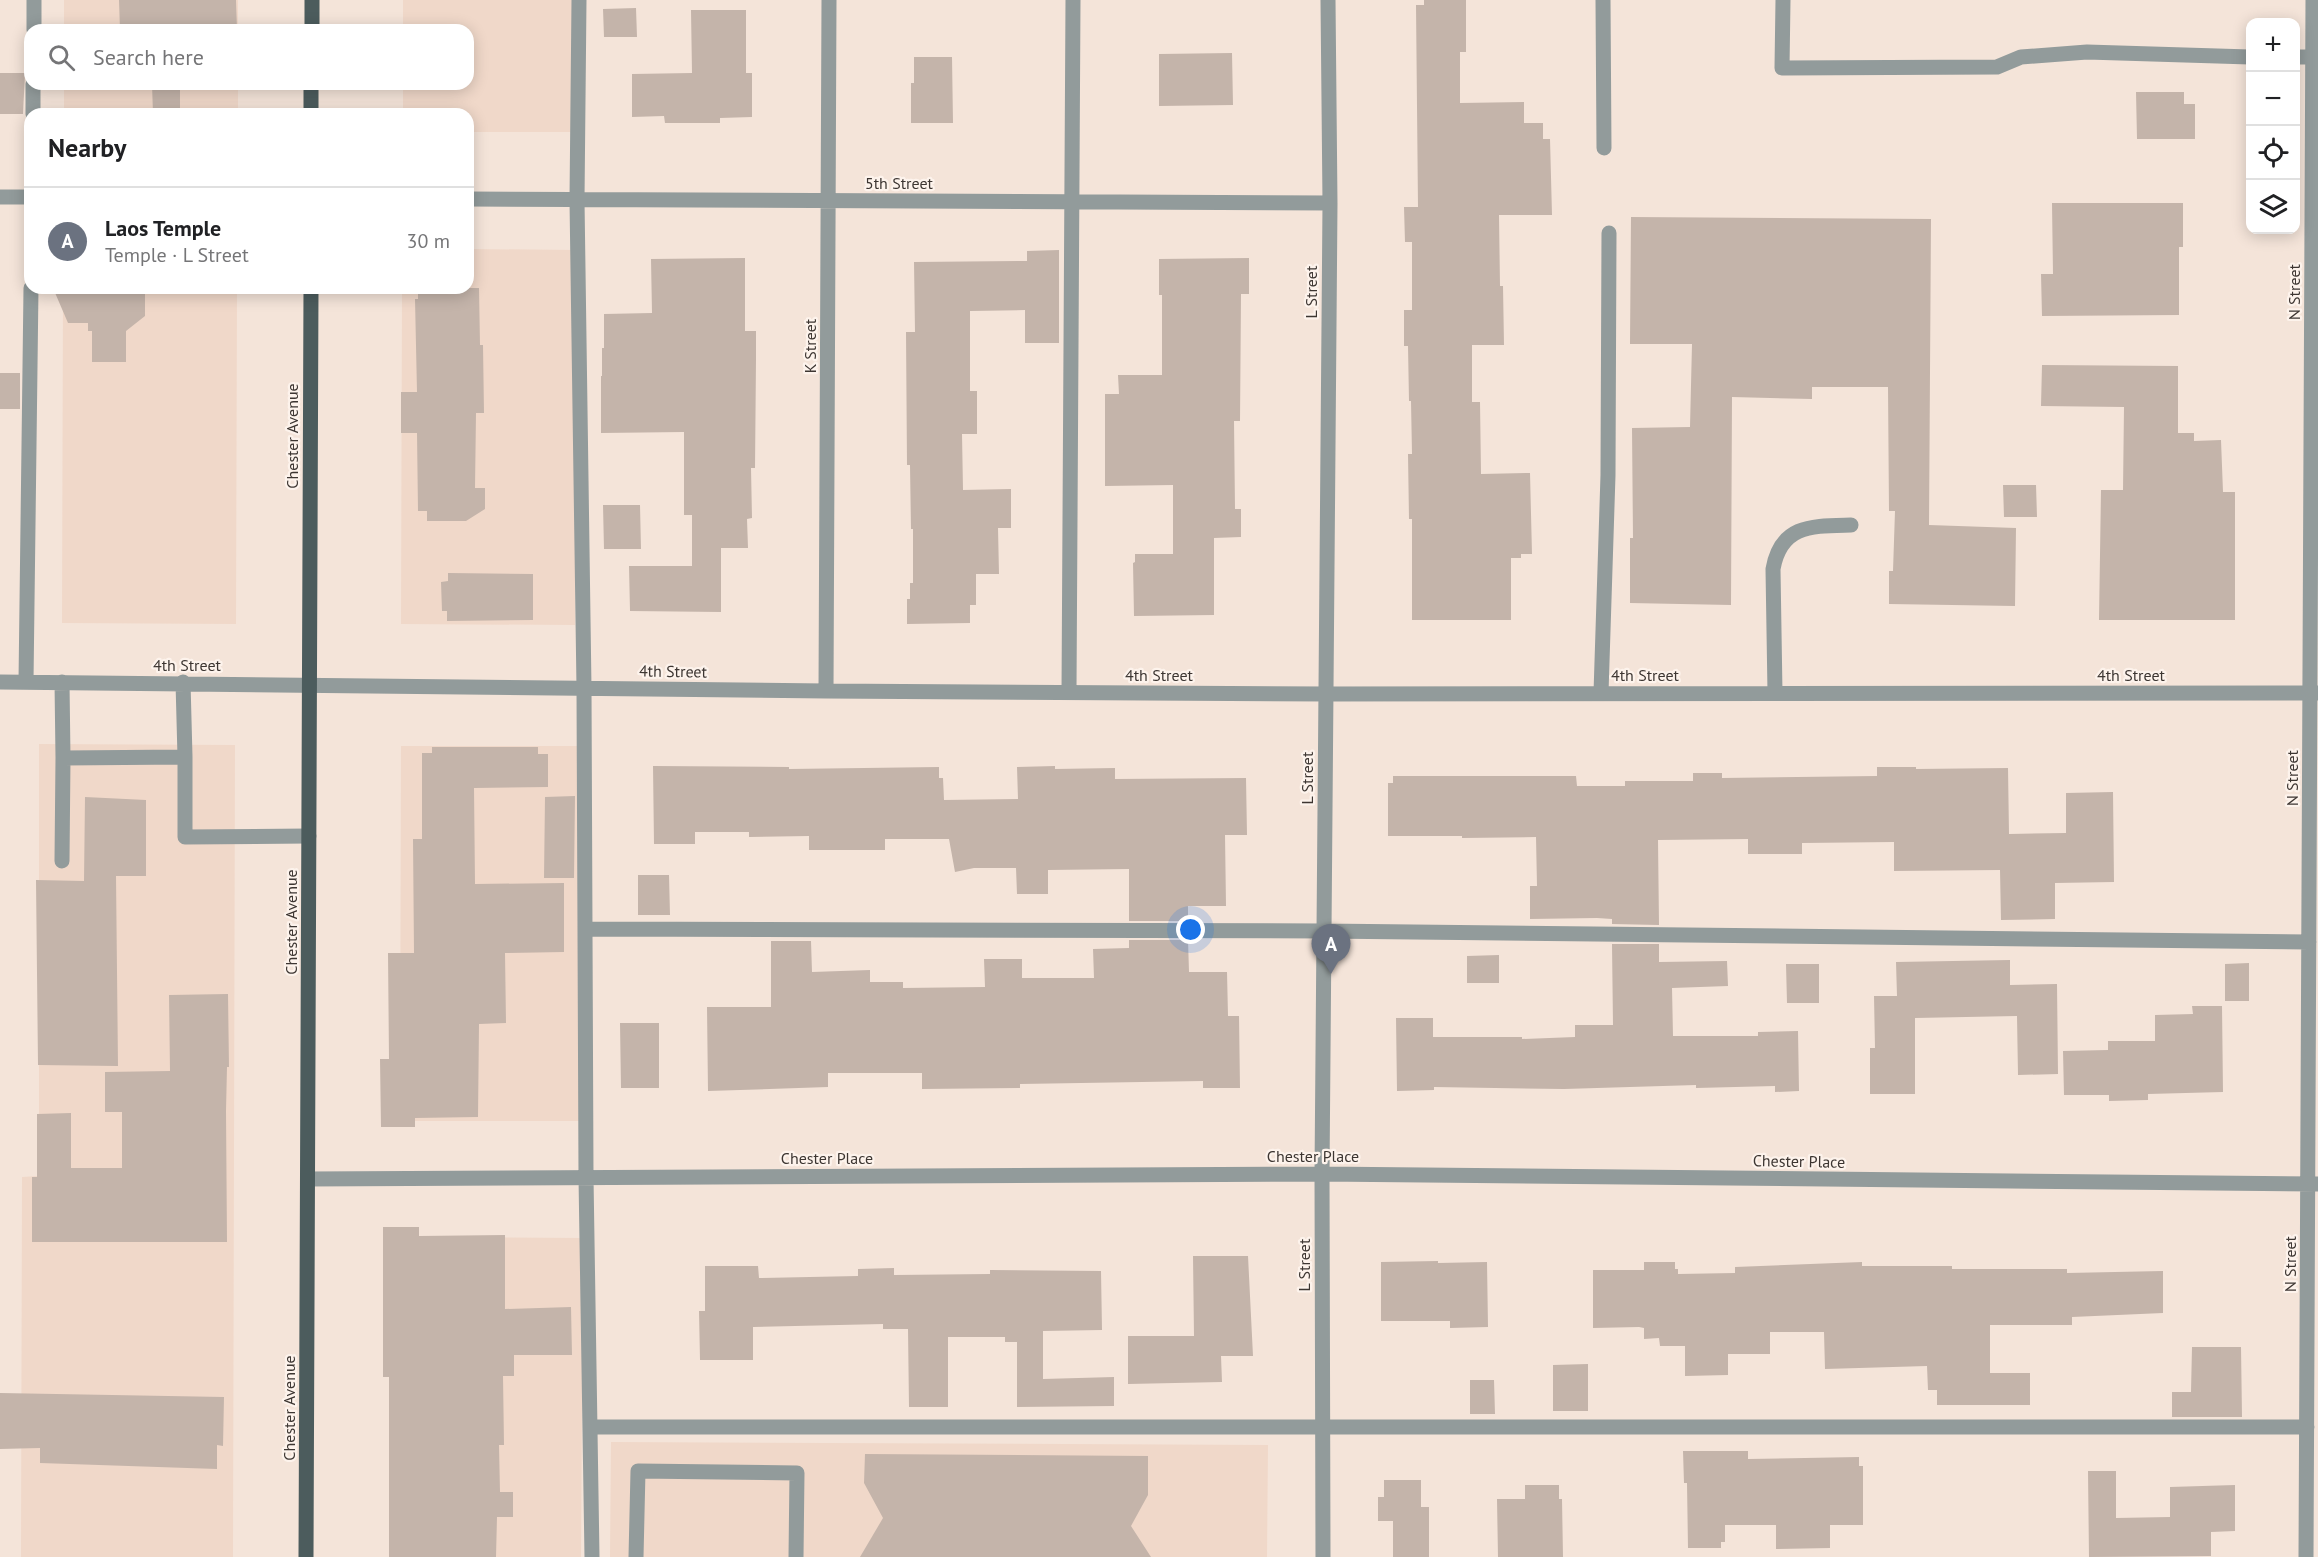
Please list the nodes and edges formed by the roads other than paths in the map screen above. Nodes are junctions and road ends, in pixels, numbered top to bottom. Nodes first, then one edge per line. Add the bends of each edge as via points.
1 (34, 0) edge
2 (312, 0) edge
3 (579, 0) edge
4 (829, 0) edge
5 (1073, 0) edge
6 (1328, 0) edge
7 (1603, 0) edge
8 (1783, 0) edge
9 (2313, 0) edge
10 (34, 24) edge
11 (312, 24) edge
12 (2246, 57) edge
13 (2300, 57) edge
14 (2313, 57) junction
15 (33, 90) edge
16 (311, 90) edge
17 (33, 108) edge
18 (311, 108) edge
19 (1604, 148) dead end
20 (0, 197) edge
21 (24, 197) edge
22 (474, 199) edge
23 (577, 200) junction
24 (828, 201) junction
25 (1073, 202) junction
26 (1330, 203) junction
27 (1609, 233) dead end
28 (31, 294) edge
29 (311, 294) edge
30 (1851, 525) dead end
31 (0, 682) edge
32 (26, 682) junction
33 (62, 682) junction
34 (183, 682) junction
35 (309, 684) junction
36 (584, 688) junction
37 (826, 691) junction
38 (1069, 692) junction
39 (1601, 693) junction
40 (1775, 693) junction
41 (2314, 693) edge
42 (1326, 694) junction
43 (185, 757) junction
44 (63, 758) junction
45 (309, 836) junction
46 (62, 861) dead end
47 (585, 928) junction
48 (1324, 931) junction
49 (2309, 942) junction
50 (1322, 1174) junction
51 (586, 1177) junction
52 (308, 1179) junction
53 (2313, 1184) edge
54 (590, 1427) junction
55 (1322, 1427) junction
56 (2307, 1427) junction
57 (306, 1557) edge
58 (592, 1557) edge
59 (636, 1557) edge
60 (796, 1557) edge
61 (1323, 1557) edge
62 (2306, 1557) edge

1 - 10 street
2 - 11 main road
3 - 23 street
4 - 24 street, K Street
5 - 25 street
6 - 26 street, L Street
7 - 19 street
8 - 12 street via 1782,68 1997,68 2021,57 2087,52
9 - 14 street, N Street
13 - 14 street
14 - 41 street, N Street
15 - 17 street
16 - 18 main road
20 - 21 street
22 - 23 street, 5th Street
23 - 24 street, 5th Street
23 - 36 street
24 - 25 street, 5th Street
24 - 37 street, K Street
25 - 26 street, 5th Street
25 - 38 street
26 - 42 street, L Street
27 - 39 street via 1608,475
28 - 32 street
29 - 35 main road, Chester Avenue
30 - 40 street via 1809,526 1793,534 1776,552
31 - 32 street, 4th Street
32 - 33 street, 4th Street
33 - 34 street, 4th Street
33 - 44 street
34 - 35 street, 4th Street
34 - 43 street
35 - 36 street, 4th Street
35 - 45 main road, Chester Avenue
36 - 37 street, 4th Street
36 - 47 street
37 - 38 street, 4th Street
38 - 42 street, 4th Street
39 - 40 street, 4th Street
39 - 42 street, 4th Street
40 - 41 street, 4th Street
41 - 49 street, N Street
42 - 48 street, L Street
43 - 44 street
43 - 45 street via 185,837
44 - 46 street
45 - 52 main road, Chester Avenue
47 - 48 street
47 - 51 street
48 - 49 street
48 - 50 street, L Street
49 - 53 street, N Street
50 - 51 street, Chester Place
50 - 53 street, Chester Place
50 - 55 street, L Street
51 - 52 street, Chester Place
51 - 54 street
52 - 57 main road, Chester Avenue
53 - 56 street, N Street
54 - 55 street
54 - 58 street
55 - 56 street
55 - 61 street, L Street
56 - 62 street, N Street
59 - 60 street via 638,1472 649,1472 797,1473

